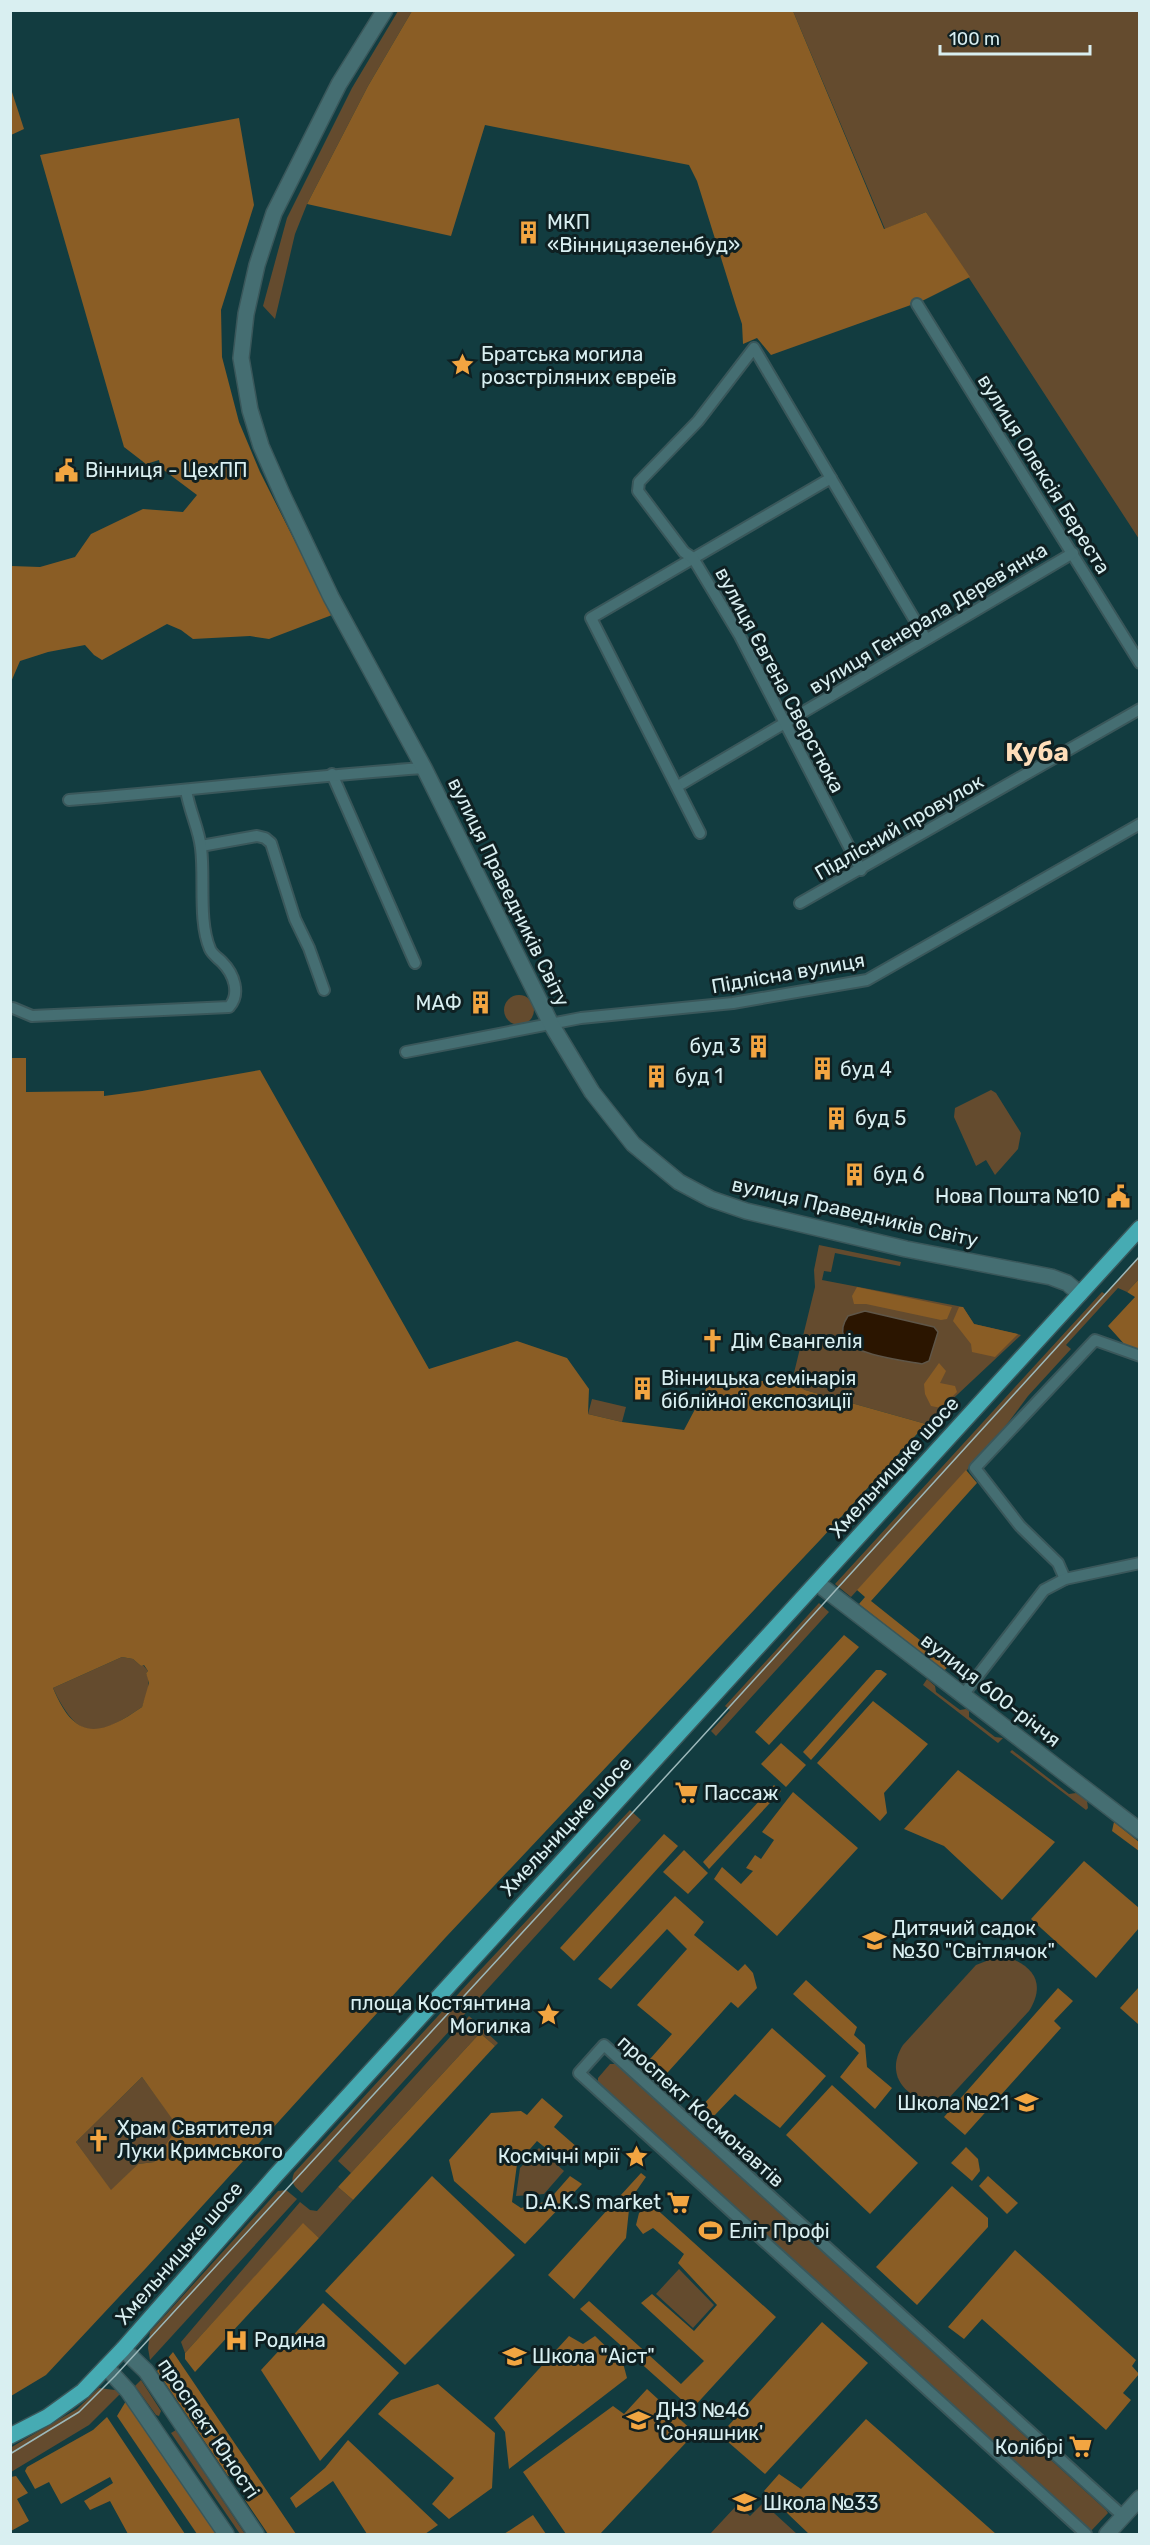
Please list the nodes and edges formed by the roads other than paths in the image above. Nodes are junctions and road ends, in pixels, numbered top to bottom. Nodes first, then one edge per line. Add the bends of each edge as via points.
1 (385, 10) edge
2 (917, 304) dead end
3 (831, 478) junction
4 (1073, 553) junction
5 (693, 558) junction
6 (926, 639) junction
7 (1140, 663) edge
8 (1140, 709) edge
9 (786, 723) junction
10 (424, 768) junction
11 (332, 774) junction
12 (678, 786) junction
13 (186, 790) junction
14 (69, 800) dead end
15 (1140, 824) edge
16 (700, 833) dead end
17 (201, 846) junction
18 (861, 870) junction
19 (800, 903) dead end
20 (415, 963) dead end
21 (324, 990) dead end
22 (13, 1008) dead end
23 (551, 1024) junction
24 (406, 1052) dead end
25 (1140, 1228) edge
26 (1080, 1294) junction
27 (1140, 1356) edge
28 (1140, 1563) edge
29 (1065, 1579) junction
30 (817, 1582) junction
31 (963, 1695) junction
32 (1140, 1831) edge
33 (123, 2349) junction
34 (106, 2367) junction
35 (177, 2417) junction
36 (156, 2432) junction
37 (10, 2436) edge
38 (1140, 2498) edge
39 (1123, 2516) junction
40 (226, 2535) edge
41 (256, 2535) edge
42 (1086, 2535) edge
43 (1107, 2535) edge

1 - 10 main road, вулиця Праведників Світу via 339,84 274,213 246,314 241,358 261,446 331,597
2 - 4 street, вулиця Олексія Береста
3 - 5 street
3 - 5 street, вулиця Євгена Сверстюка via 754,348 698,421 639,482 638,491 684,552
3 - 6 street
4 - 6 street, вулиця Генерала Деревʼянка
4 - 7 street, вулиця Олексія Береста
5 - 9 street, вулиця Євгена Сверстюка
5 - 12 street via 591,618
6 - 9 street, вулиця Генерала Деревʼянка
8 - 18 street, Підлісний провулок
9 - 12 street, вулиця Генерала Деревʼянка
9 - 18 street, вулиця Євгена Сверстюка
10 - 11 street, вулиця Праведників Світу
10 - 23 main road, вулиця Праведників Світу
11 - 13 street, вулиця Праведників Світу
11 - 20 street
12 - 16 street
13 - 14 street, вулиця Праведників Світу
13 - 17 street
15 - 23 street, Підлісна вулиця via 867,981 733,1003
17 - 21 street via 257,836 271,843 295,919
17 - 22 street via 210,951 231,974 235,986 229,1007 32,1016
18 - 19 street, Підлісний провулок
23 - 24 street, Підлісна вулиця
23 - 26 main road, вулиця Праведників Світу via 621,1131 657,1166 703,1195 746,1211 906,1249 1051,1277
25 - 26 main road, Хмельницьке шосе
26 - 30 main road, Хмельницьке шосе
27 - 29 street via 1095,1340 975,1468 1020,1526 1058,1563
28 - 29 street
29 - 31 street via 1044,1590
30 - 31 main road, вулиця 600-річчя
30 - 33 main road, Хмельницьке шосе via 284,2166
31 - 32 main road, вулиця 600-річчя
33 - 34 main road, Хмельницьке шосе
33 - 35 main road, проспект Юності via 146,2371
34 - 36 main road via 129,2391
34 - 37 main road, Хмельницьке шосе via 82,2391
35 - 36 main road
35 - 41 main road, проспект Юності
36 - 40 main road
38 - 39 main road
39 - 42 street, проспект Космонавтів via 604,2045 579,2073
39 - 43 main road

